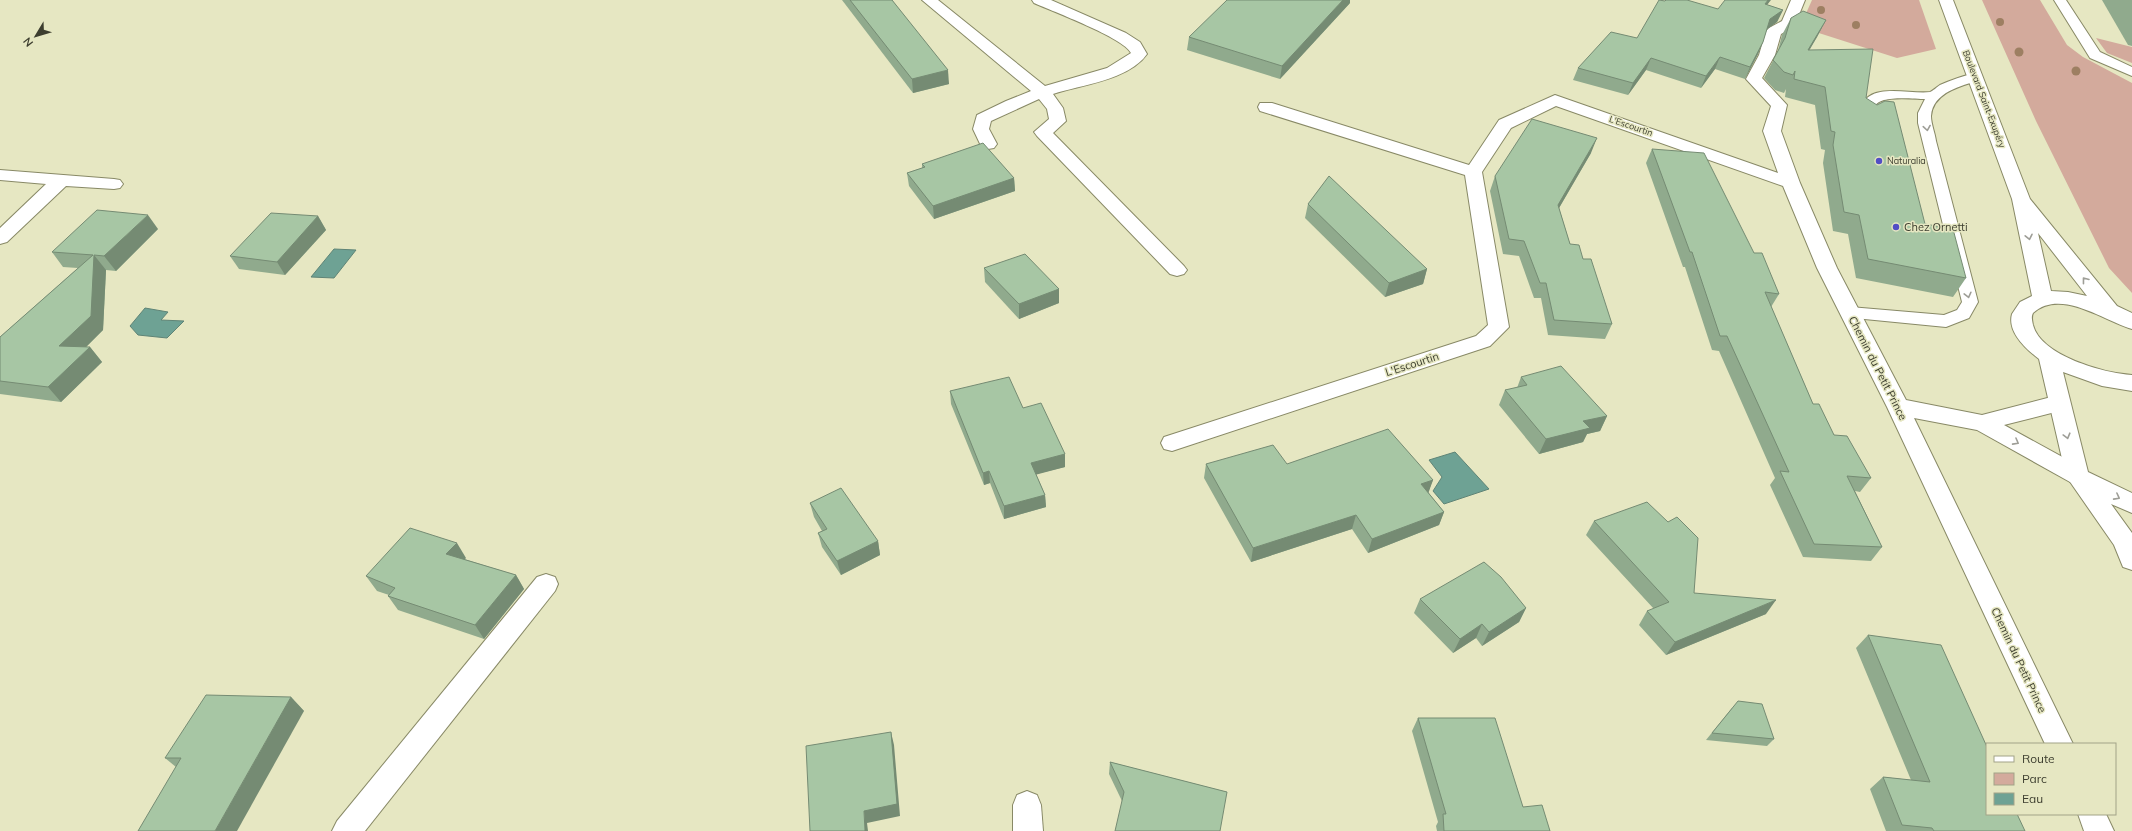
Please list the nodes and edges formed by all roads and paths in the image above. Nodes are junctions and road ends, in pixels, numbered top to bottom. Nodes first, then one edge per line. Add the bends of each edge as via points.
1 (929, 0) edge
2 (1039, 0) edge
3 (1798, 0) edge
4 (1946, 0) edge
5 (2060, 0) edge
6 (2132, 72) edge
7 (1975, 77) junction
8 (1042, 92) junction
9 (1933, 96) junction
10 (1266, 107) dead end
11 (1867, 118) edge
12 (988, 144) dead end
13 (1473, 172) junction
14 (0, 175) edge
15 (61, 180) junction
16 (1791, 183) junction
17 (114, 184) dead end
18 (2021, 199) junction
19 (0, 238) edge
20 (1177, 270) dead end
21 (2043, 300) junction
22 (2109, 310) junction
23 (1850, 313) junction
24 (2132, 322) edge
25 (2049, 357) junction
26 (2132, 383) edge
27 (2059, 403) junction
28 (1898, 407) junction
29 (1982, 423) junction
30 (1172, 443) dead end
31 (2078, 476) junction
32 (2132, 504) edge
33 (2132, 560) edge
34 (546, 584) dead end
35 (2059, 743) edge
36 (2092, 815) edge
37 (347, 831) edge
38 (2099, 831) edge

1 - 8 street
2 - 8 street via 1121,36 1135,45 1139,54 1129,64 1114,71
3 - 16 street, Chemin du Petit Prince via 1789,24 1774,32 1767,55 1754,80 1779,105 1772,131
4 - 7 street, Boulevard Saint-Exupéry
5 - 6 lane via 2095,54
7 - 9 lane via 1943,89
7 - 18 street, Boulevard Saint-Exupéry
8 - 12 street via 995,111 983,119 981,129
8 - 20 street via 1056,108 1058,121 1043,132
9 - 11 lane via 1880,96 1868,106
9 -> 23 lane via 1925,114 1929,141 1970,302 1963,314 1946,321
10 - 13 street
13 - 16 street, L'Escourtin via 1505,124 1555,100
13 - 30 street, L'Escourtin via 1499,327 1483,341
14 - 15 street
15 - 17 street
15 - 19 street
16 - 23 street, Chemin du Petit Prince via 1827,268
18 -> 21 street, Boulevard Saint-Exupéry
22 -> 18 street, Boulevard Saint-Exupéry
21 - 22 street via 2072,299
21 - 25 street via 2035,301 2025,308 2021,318 2030,339
22 - 24 street
23 - 28 street, Chemin du Petit Prince
25 - 26 street via 2093,377 2118,383
25 - 27 street
27 - 29 street
27 -> 31 street
28 - 29 street
28 - 35 street, Chemin du Petit Prince
29 -> 31 street
31 -> 32 street
31 - 33 street via 2124,541
34 - 37 street
36 - 38 street

